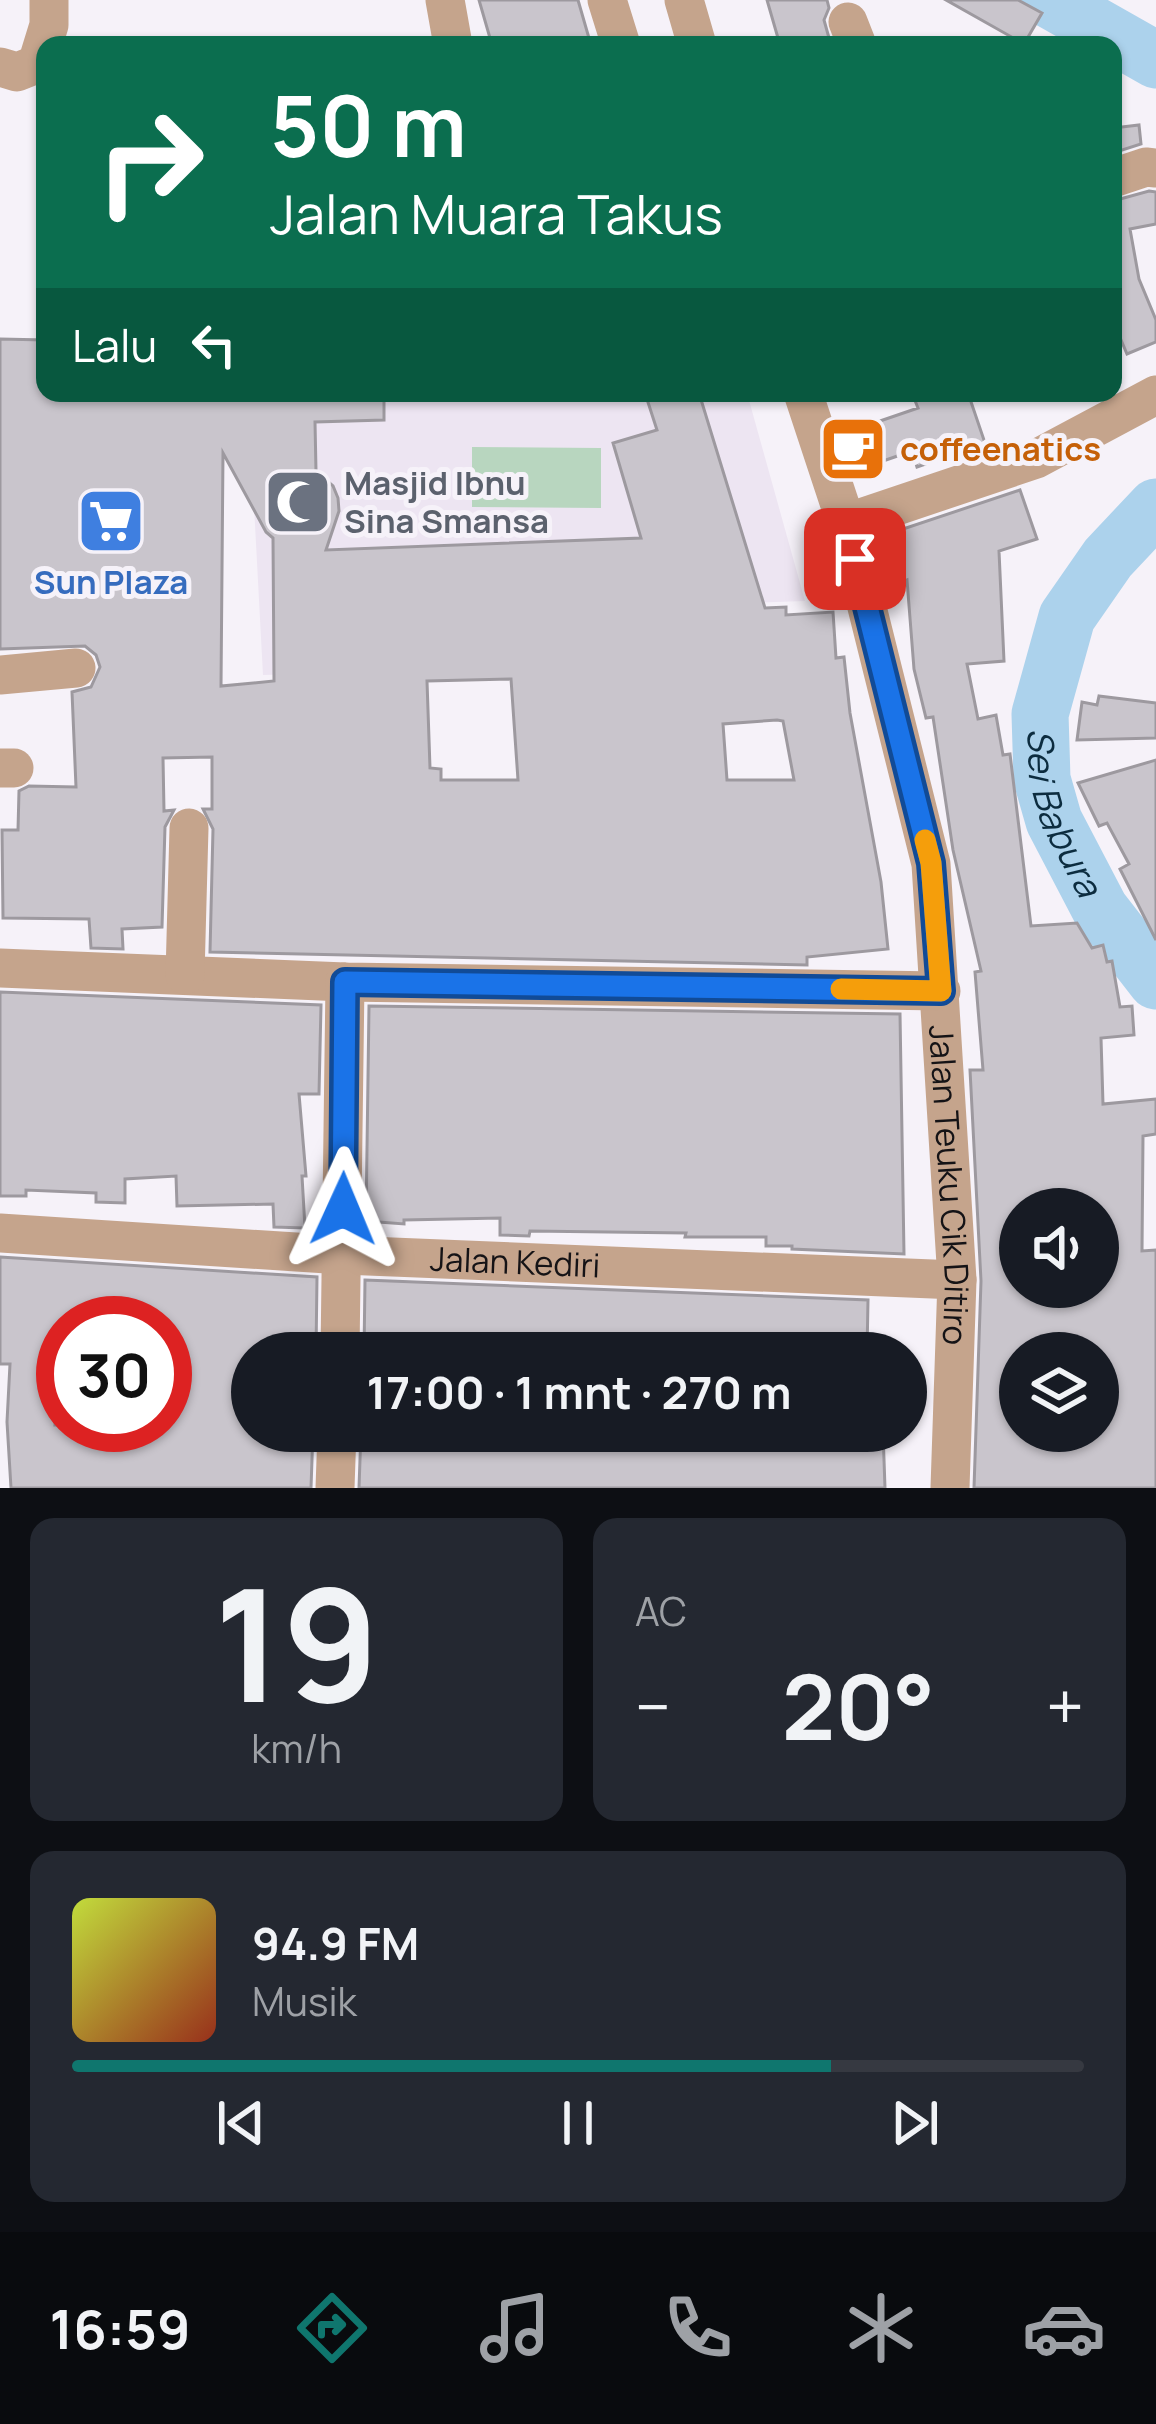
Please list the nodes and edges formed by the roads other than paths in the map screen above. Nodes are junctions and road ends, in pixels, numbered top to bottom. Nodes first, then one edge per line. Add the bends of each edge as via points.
1 (49, 0) edge
2 (445, 0) edge
3 (607, 0) edge
4 (683, 0) edge
5 (46, 36) edge
6 (451, 36) edge
7 (618, 36) edge
8 (694, 36) edge
9 (36, 64) edge
10 (0, 67) edge
11 (1156, 168) edge
12 (1122, 175) edge
13 (1156, 395) edge
14 (806, 402) edge
15 (846, 523) junction
16 (76, 668) dead end
17 (0, 675) edge
18 (189, 828) dead end
19 (0, 968) edge
20 (184, 975) junction
21 (345, 982) junction
22 (941, 991) junction
23 (0, 1233) edge
24 (343, 1255) junction
25 (956, 1280) junction
26 (341, 1332) edge
27 (336, 1452) edge
28 (335, 1488) edge
29 (950, 1488) edge

1 - 5 street
2 - 6 street
3 - 7 street
4 - 8 street
9 - 10 street via 17,72
11 - 12 street
13 - 15 street via 1036,459
14 - 15 street, Jalan Teuku Cik Ditiro
15 - 22 street, Jalan Teuku Cik Ditiro via 931,863
16 - 17 street
18 - 20 street
19 - 20 street
20 - 21 street
21 - 22 street
21 - 24 street
22 - 25 street, Jalan Teuku Cik Ditiro
23 - 24 street, Jalan Kediri
24 - 25 street, Jalan Kediri
24 - 26 street
25 - 29 street, Jalan Teuku Cik Ditiro
27 - 28 street

